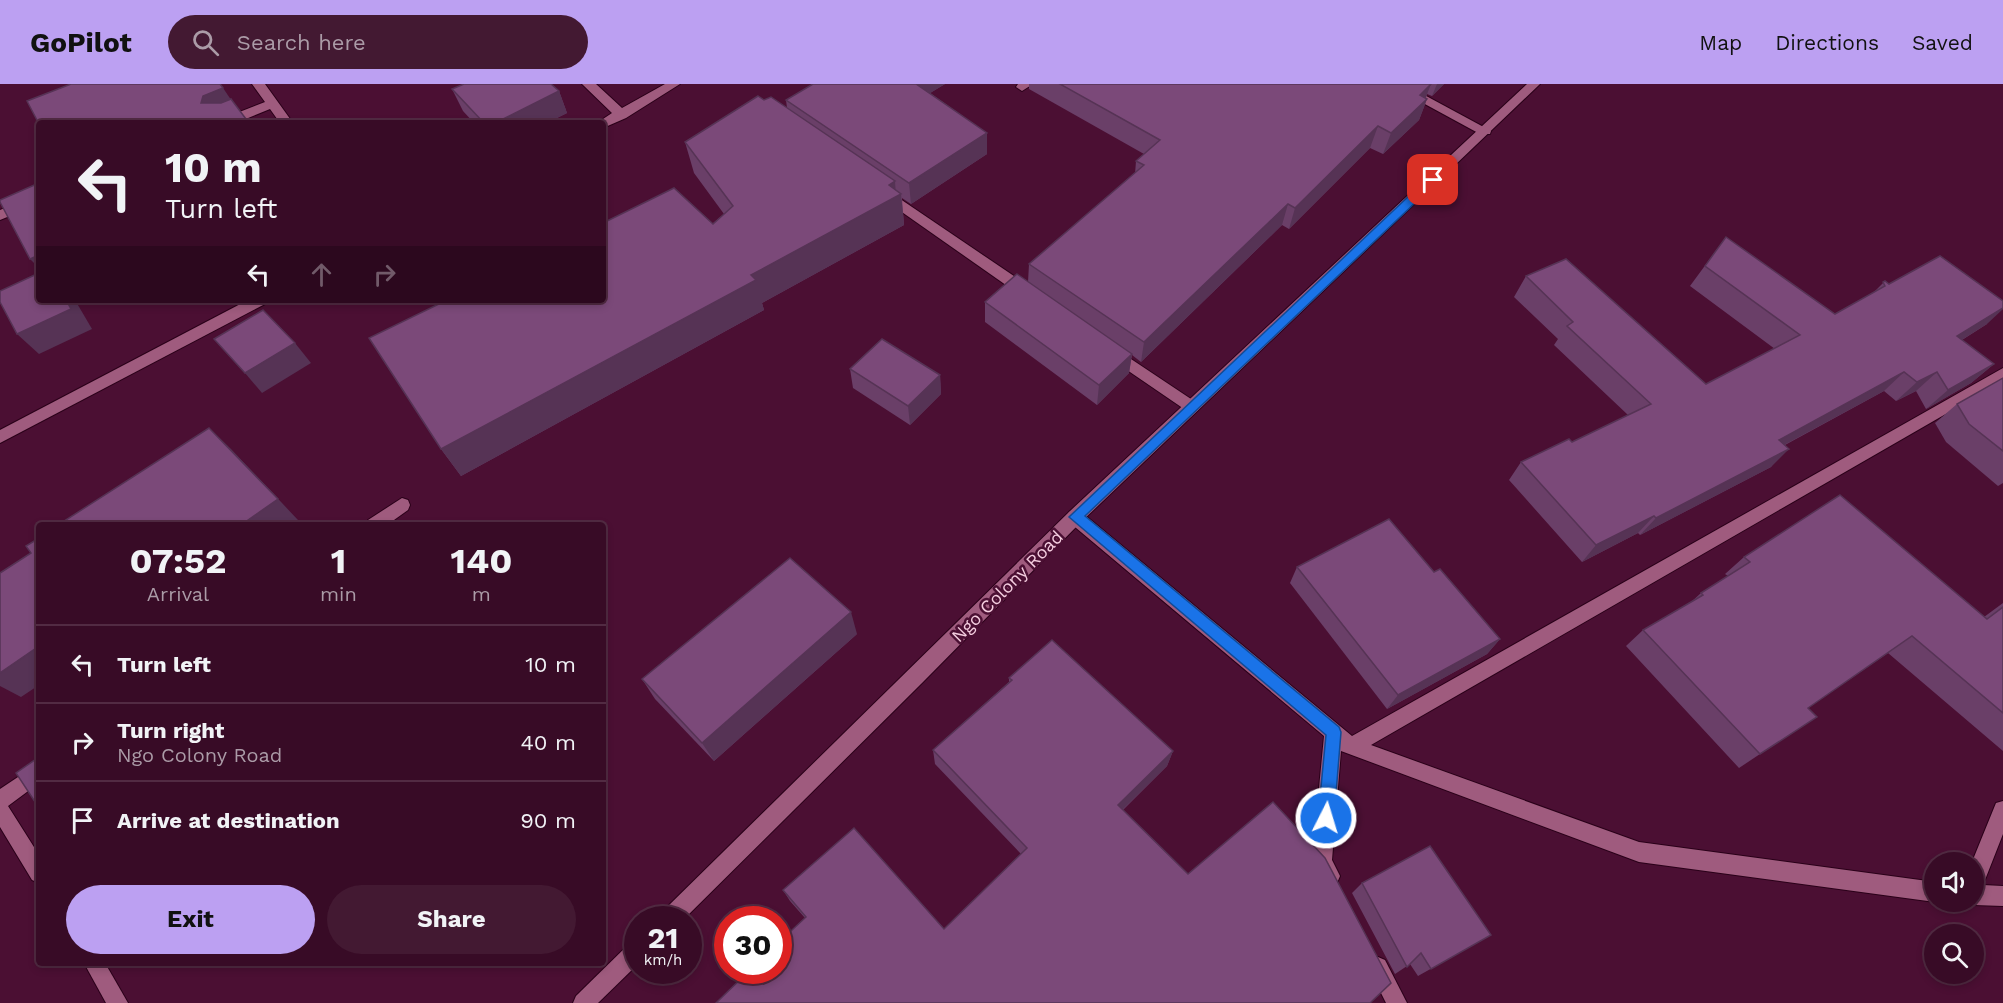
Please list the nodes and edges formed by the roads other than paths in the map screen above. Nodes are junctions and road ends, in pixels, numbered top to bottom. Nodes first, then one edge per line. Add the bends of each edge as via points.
1 (258, 84) edge
2 (588, 84) edge
3 (674, 84) edge
4 (1394, 84) edge
5 (1534, 84) edge
6 (273, 103) junction
7 (622, 115) junction
8 (231, 120) edge
9 (285, 120) edge
10 (606, 123) edge
11 (1485, 131) junction
12 (868, 182) edge
13 (36, 200) edge
14 (0, 215) edge
15 (254, 303) edge
16 (1045, 305) edge
17 (1103, 346) edge
18 (2003, 374) edge
19 (1192, 407) junction
20 (0, 437) edge
21 (402, 505) dead end
22 (1075, 517) junction
23 (378, 522) edge
24 (1334, 732) junction
25 (1351, 747) junction
26 (36, 774) edge
27 (0, 800) edge
28 (0, 810) edge
29 (2003, 810) edge
30 (1984, 858) edge
31 (36, 868) edge
32 (1338, 891) edge
33 (1924, 891) edge
34 (1984, 895) edge
35 (2003, 896) edge
36 (682, 906) edge
37 (1370, 952) edge
38 (624, 963) edge
39 (96, 966) edge
40 (118, 1003) edge
41 (583, 1003) edge
42 (1397, 1003) edge

1 - 6 street
2 - 7 street
3 - 7 street
4 - 11 street
5 - 11 street, Ngo Colony Road
6 - 8 street
6 - 9 street
7 - 10 street
11 - 19 street, Ngo Colony Road
12 - 16 street
13 - 14 street
15 - 20 street
17 - 19 street
18 - 25 street
19 - 22 street, Ngo Colony Road
21 - 23 street
22 - 24 street
22 - 36 street, Ngo Colony Road
24 - 25 street
24 - 32 street via 1322,861
25 - 33 street via 1640,852
26 - 27 street
28 - 31 street
29 - 30 street
34 - 35 street
37 - 42 street
38 - 41 street
39 - 40 street

